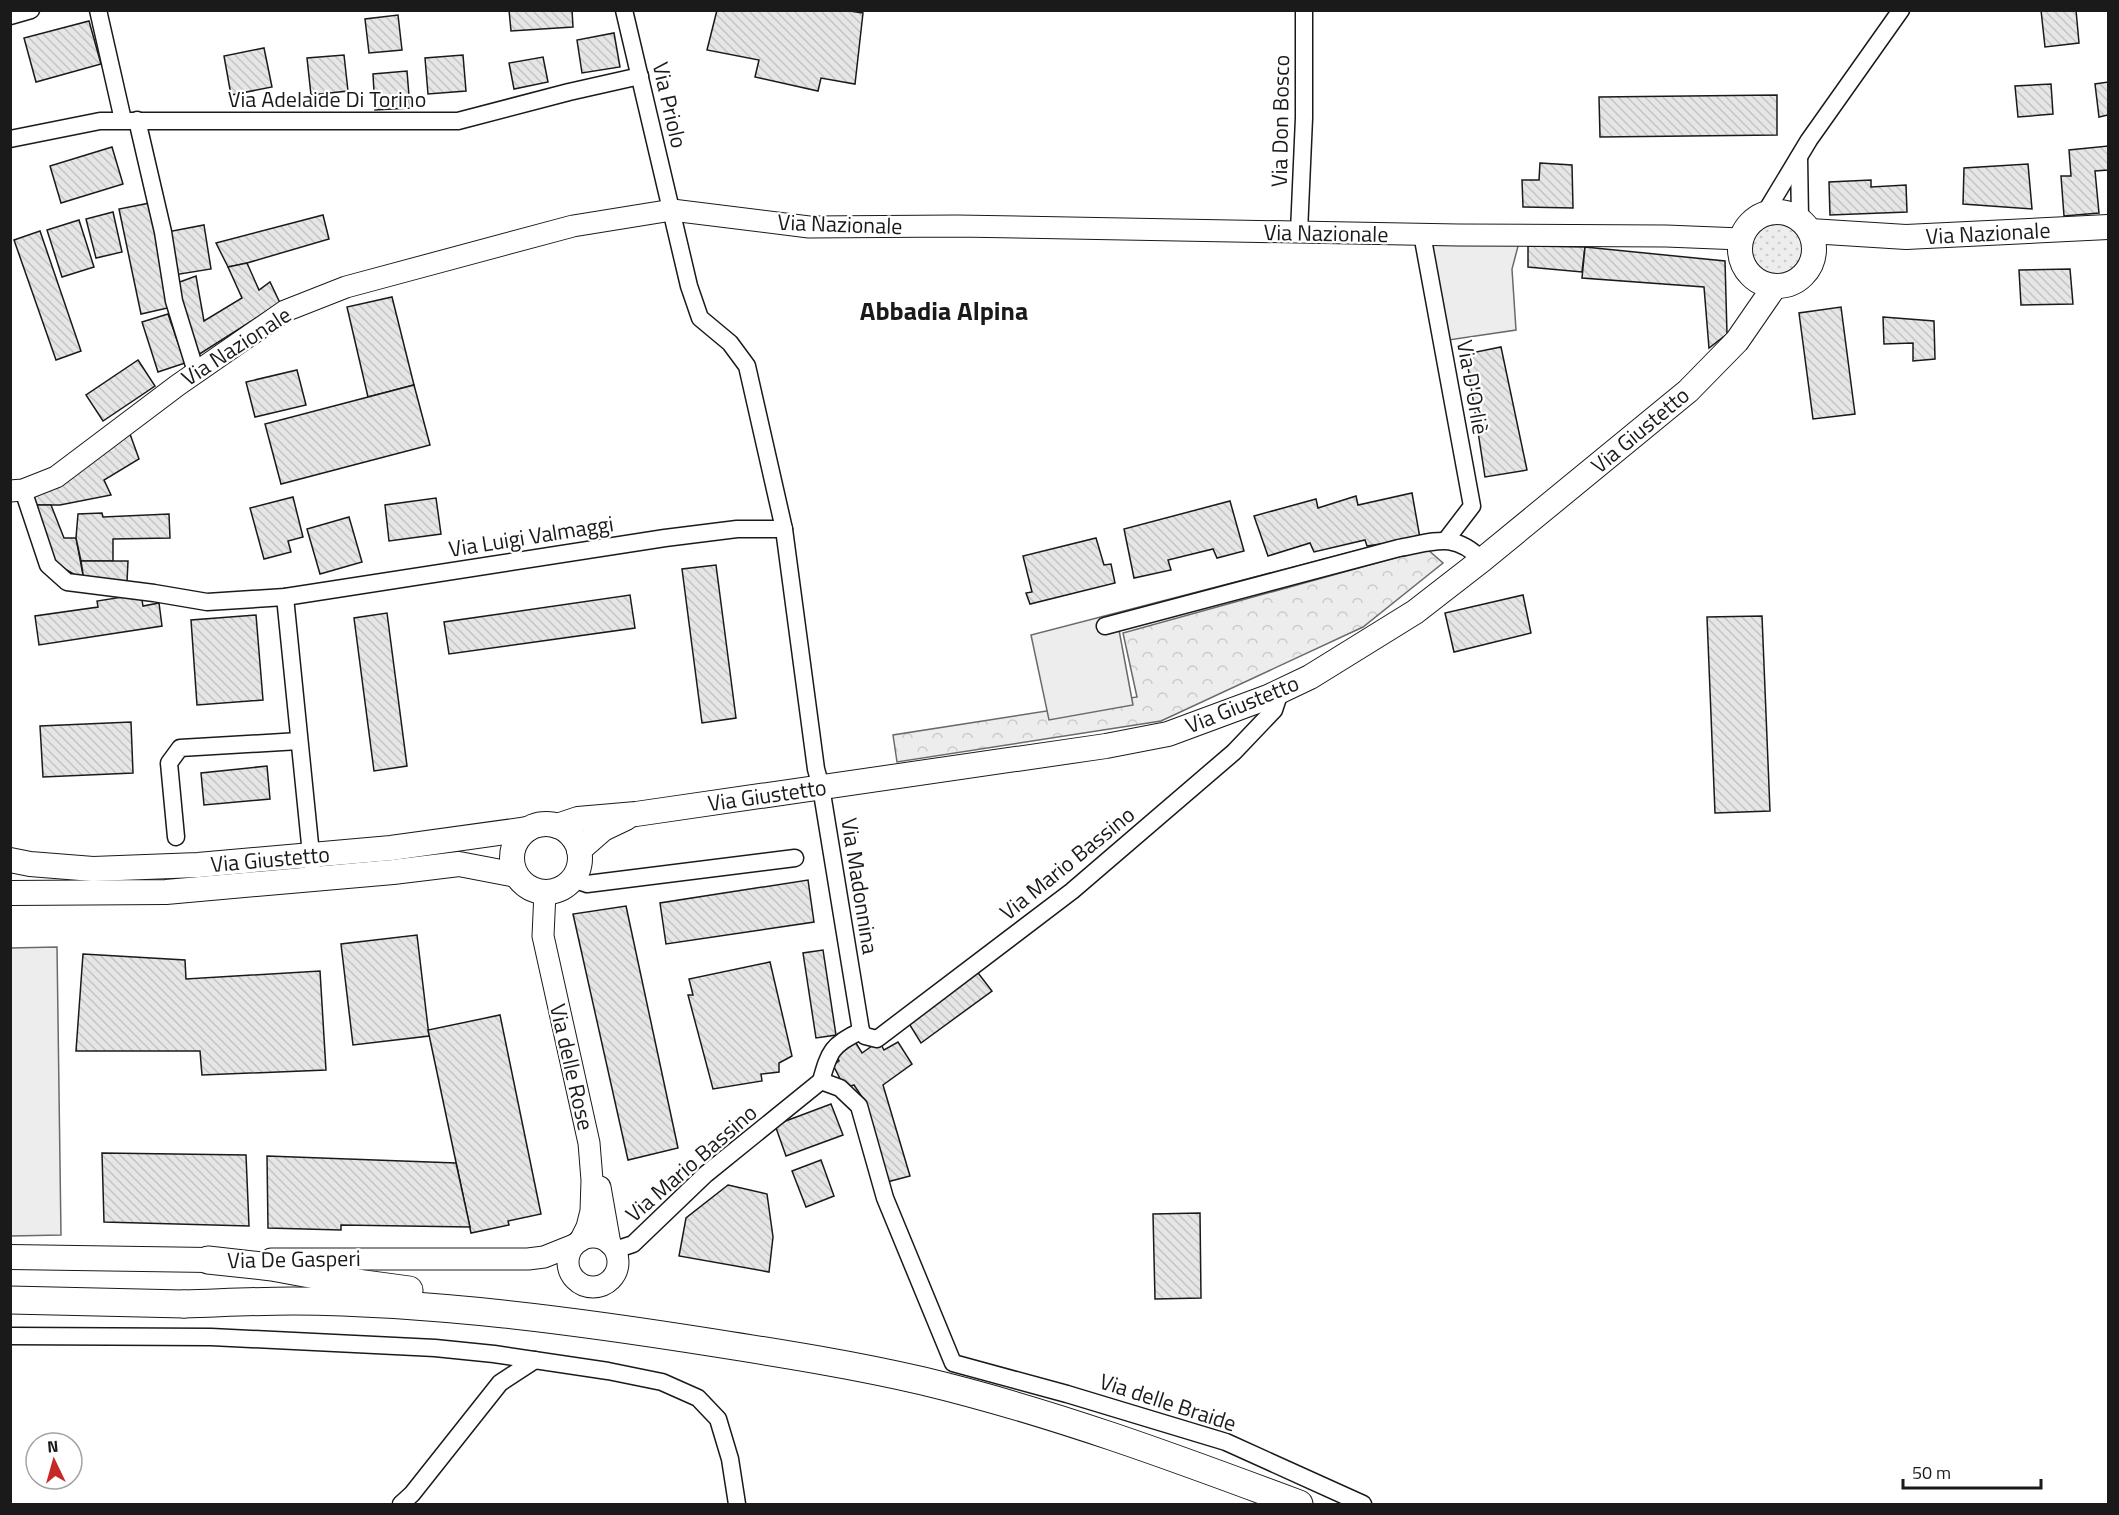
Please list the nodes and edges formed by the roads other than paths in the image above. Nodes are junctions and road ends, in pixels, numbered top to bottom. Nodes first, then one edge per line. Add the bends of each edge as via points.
1 (31, 10) edge
2 (98, 10) edge
3 (624, 10) edge
4 (1304, 10) edge
5 (1901, 10) edge
6 (10, 16) edge
7 (640, 76) junction
8 (130, 120) junction
9 (10, 139) edge
10 (1799, 156) junction
11 (672, 210) junction
12 (1765, 213) junction
13 (1805, 225) junction
14 (2109, 228) edge
15 (1299, 232) junction
16 (1422, 234) junction
17 (1867, 236) junction
18 (1741, 239) junction
19 (1811, 263) junction
20 (1764, 282) junction
21 (196, 372) junction
22 (17, 490) edge
23 (784, 528) junction
24 (1446, 540) junction
25 (1482, 560) junction
26 (285, 597) junction
27 (1105, 626) dead end
28 (1280, 692) junction
29 (299, 741) junction
30 (821, 787) junction
31 (636, 814) junction
32 (557, 826) junction
33 (528, 829) junction
34 (176, 837) dead end
35 (579, 850) junction
36 (312, 856) junction
37 (795, 858) dead end
38 (10, 860) edge
39 (93, 869) junction
40 (516, 875) junction
41 (573, 879) junction
42 (312, 880) junction
43 (545, 892) junction
44 (10, 893) edge
45 (92, 894) junction
46 (861, 1031) junction
47 (821, 1081) junction
48 (589, 1143) junction
49 (577, 1243) junction
50 (613, 1247) junction
51 (10, 1257) edge
52 (208, 1260) junction
53 (10, 1300) edge
54 (184, 1304) junction
55 (556, 1320) junction
56 (10, 1336) edge
57 (535, 1360) junction
58 (401, 1504) edge
59 (737, 1504) edge
60 (1249, 1504) edge
61 (1299, 1504) edge
62 (1363, 1504) edge

1 - 6 street
2 - 8 street
3 - 7 street, Via Priolo
4 - 15 street, Via Don Bosco
5 - 10 street
7 - 8 street, Via Adelaide Di Torino via 458,122
7 - 11 street, Via Priolo
8 - 9 street, Via Adelaide Di Torino via 100,121
8 - 21 street via 164,232 174,301
10 - 12 street
10 - 13 street
11 - 15 street, Via Nazionale via 809,227
11 - 21 street, Via Nazionale via 573,226 346,286 285,311
11 - 23 street, Via Madonnina via 700,318 730,343 747,366
12 - 13 main road, Via Nazionale via 1789,213
12 - 18 main road via 1754,219
13 - 17 main road, Via Nazionale
13 - 19 main road via 1814,242
14 - 17 main road, Via Nazionale
15 - 16 street, Via Nazionale
16 - 18 street, Via Nazionale
16 - 24 street, Via D'Orliè via 1472,506
17 - 19 main road, Via Nazionale
18 - 20 main road via 1740,256 1747,272
19 - 20 main road, Via Nazionale via 1797,281 1786,285
20 - 25 main road, Via Giustetto via 1737,341 1688,391
21 - 22 street, Via Nazionale via 56,477
22 - 26 street, Via Luigi Valmaggi via 48,565 67,582 207,602
23 - 26 street, Via Luigi Valmaggi via 664,538
23 - 30 street, Via Madonnina
24 - 25 street via 1469,548
24 - 27 street via 1399,548
25 - 28 main road, Via Giustetto via 1414,612
26 - 29 street
28 - 30 main road, Via Giustetto via 1168,734
28 - 46 street, Via Mario Bassino via 1274,710 1234,752 1072,891 877,1039
29 - 34 street via 180,748 169,763
29 - 36 street
30 - 31 main road, Via Giustetto
30 - 46 street, Via Madonnina
31 - 32 main road, Via Giustetto via 578,819
31 - 35 main road, Via Giustetto via 603,829
32 - 33 main road via 537,825
32 - 35 main road via 567,831
33 - 36 main road, Via Giustetto
33 - 40 main road via 514,844 512,865
35 - 41 main road via 578,870
36 - 39 main road, Via Giustetto
36 - 42 street
37 - 41 street via 587,884
38 - 39 main road, Via Giustetto
39 - 45 main road
40 - 42 main road, Via Giustetto via 459,864
40 - 43 main road via 533,890
41 - 43 main road
42 - 45 main road, Via Giustetto
43 - 48 street, Via delle Rose via 543,936
44 - 45 main road, Via Giustetto
46 - 47 street via 844,1038 828,1055
47 - 50 street, Via Mario Bassino via 706,1174 633,1244
47 - 62 street, Via delle Braide via 840,1088 859,1106 885,1198 953,1362 1226,1442
48 - 49 street, Via delle Rose via 591,1211
48 - 50 street
49 - 50 street via 596,1238
49 - 50 street, Via delle Rose via 568,1258 571,1274 583,1286 591,1287 600,1287 614,1277 618,1264
49 - 52 street, Via De Gasperi via 528,1260
51 - 52 main road, Via De Gasperi
52 - 55 main road via 515,1305
53 - 54 main road
54 - 55 main road via 305,1302 411,1306
54 - 60 main road via 286,1316 409,1320 523,1330 811,1376 926,1401 1049,1435
55 - 61 main road via 817,1359 924,1382 1122,1439
56 - 57 street via 223,1338 435,1348
57 - 58 street via 500,1383
57 - 59 street via 662,1382 698,1398 718,1419

